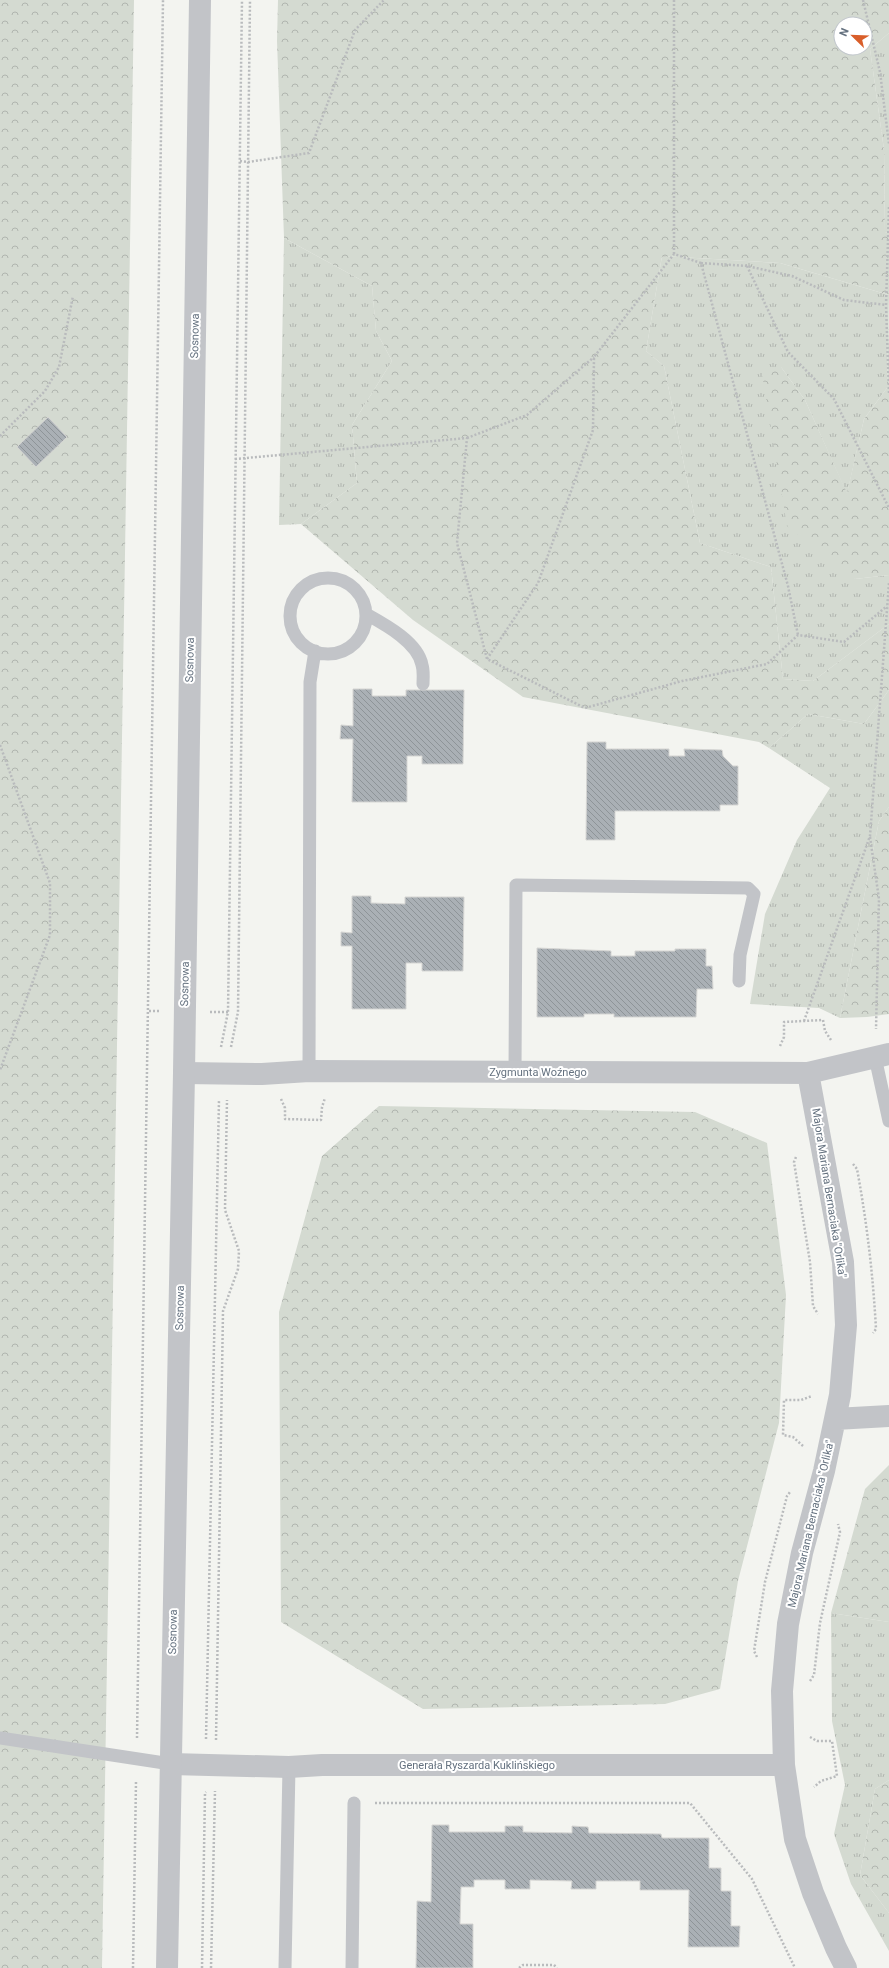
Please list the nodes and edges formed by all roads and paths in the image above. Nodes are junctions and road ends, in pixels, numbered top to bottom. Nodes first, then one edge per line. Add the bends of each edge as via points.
1 (163, 0) edge
2 (200, 0) edge
3 (242, 0) edge
4 (250, 0) edge
5 (384, 0) edge
6 (674, 0) edge
7 (863, 0) edge
8 (889, 144) edge
9 (240, 162) junction
10 (248, 162) junction
11 (889, 207) edge
12 (674, 254) junction
13 (702, 263) junction
14 (747, 266) junction
15 (73, 296) dead end
16 (886, 305) junction
17 (594, 357) junction
18 (889, 393) edge
19 (0, 436) edge
20 (467, 438) junction
21 (235, 459) junction
22 (244, 459) junction
23 (889, 508) edge
24 (889, 583) edge
25 (888, 607) edge
26 (366, 614) junction
27 (798, 635) junction
28 (314, 651) junction
29 (487, 659) junction
30 (423, 684) dead end
31 (0, 745) edge
32 (870, 836) junction
33 (739, 981) dead end
34 (804, 1021) dead end
35 (876, 1031) dead end
36 (882, 1056) edge
37 (229, 1064) junction
38 (0, 1070) edge
39 (309, 1071) junction
40 (515, 1072) junction
41 (184, 1073) junction
42 (808, 1073) junction
43 (277, 1096) dead end
44 (328, 1096) dead end
45 (889, 1121) edge
46 (796, 1156) dead end
47 (848, 1159) dead end
48 (821, 1318) dead end
49 (872, 1336) dead end
50 (816, 1392) dead end
51 (889, 1416) edge
52 (835, 1419) junction
53 (805, 1448) dead end
54 (792, 1491) dead end
55 (836, 1518) dead end
56 (758, 1658) dead end
57 (807, 1685) dead end
58 (806, 1731) dead end
59 (0, 1738) edge
60 (216, 1744) junction
61 (136, 1759) junction
62 (171, 1764) junction
63 (784, 1765) junction
64 (220, 1766) junction
65 (289, 1767) junction
66 (215, 1789) junction
67 (811, 1790) dead end
68 (354, 1803) joint
69 (133, 1968) edge
70 (167, 1968) edge
71 (202, 1968) edge
72 (211, 1968) edge
73 (285, 1968) edge
74 (352, 1968) edge
75 (519, 1968) edge
76 (557, 1968) edge
77 (795, 1968) edge
78 (846, 1968) edge

1 - 61 path
2 - 41 street, Sosnowa
3 - 9 path
4 - 10 path
5 - 10 path via 355,30 309,153
6 - 12 path
7 - 8 path via 880,72
9 - 10 path
9 - 21 path
10 - 22 path
11 - 16 path
12 - 13 path
12 - 17 path
13 - 14 path
13 - 27 path via 788,586
14 - 16 path via 792,276 844,300
14 - 23 path via 788,352 834,399
15 - 19 path via 59,367 45,391
16 - 18 path
17 - 20 path via 527,415
17 - 29 path via 593,430 538,583
20 - 22 path
20 - 29 path via 457,543
21 - 22 path
21 - 37 path via 228,1012 221,1050
22 - 37 path via 238,1012
24 - 25 path
25 - 27 path via 844,642
25 - 32 path
26 - 28 lane via 364,629 356,641 344,650 330,654
26 - 28 lane via 362,599 353,587 341,580 326,577 312,581 300,590 292,603 290,617 293,632 302,644
26 - 30 lane via 390,627 416,650 422,664
27 - 29 path via 767,664 682,681 585,708
28 - 39 lane via 310,682
31 - 38 path via 50,883 50,935
32 - 34 path
32 - 35 path via 879,899
33 - 40 lane via 740,955 754,894 748,888 516,885
36 - 42 street, Zygmunta Woźnego
36 - 45 lane
37 - 39 street, Zygmunta Woźnego
37 - 41 street, Zygmunta Woźnego
39 - 40 street, Zygmunta Woźnego
40 - 42 street, Zygmunta Woźnego
41 - 62 street, Sosnowa
42 - 52 street, Majora Mariana Bernaciaka "Orlika" via 843,1262 846,1325 840,1395
43 - 44 path via 282,1099 285,1119 321,1120 324,1099
46 - 48 path via 794,1162 810,1262 813,1306
47 - 49 path via 857,1170 867,1222 876,1329
50 - 53 path via 810,1398 784,1400 783,1435 793,1437
51 - 52 street
52 - 63 street, Majora Mariana Bernaciaka "Orlika" via 802,1553 788,1624 782,1691
54 - 56 path via 787,1496 765,1582 754,1651
55 - 57 path via 840,1532 820,1623 814,1675
58 - 67 path via 817,1741 832,1741 837,1776 821,1781
59 - 61 lane
60 - 60 path via 224,1311 238,1269 239,1257 225,1210 227,1097 219,1101 206,1741
60 - 64 path
61 - 62 lane
61 - 69 path
62 - 64 street, Generała Ryszarda Kuklińskiego
62 - 70 street, Sosnowa
63 - 65 street, Generała Ryszarda Kuklińskiego
63 - 78 street, Majora Mariana Bernaciaka "Orlika" via 796,1839 813,1893
64 - 65 street, Generała Ryszarda Kuklińskiego
64 - 66 path via 224,1785
65 - 73 lane
66 - 71 path via 205,1793
66 - 72 path
68 - 74 lane
68 - 77 path via 690,1803 752,1879
75 - 76 path via 523,1965 554,1965

